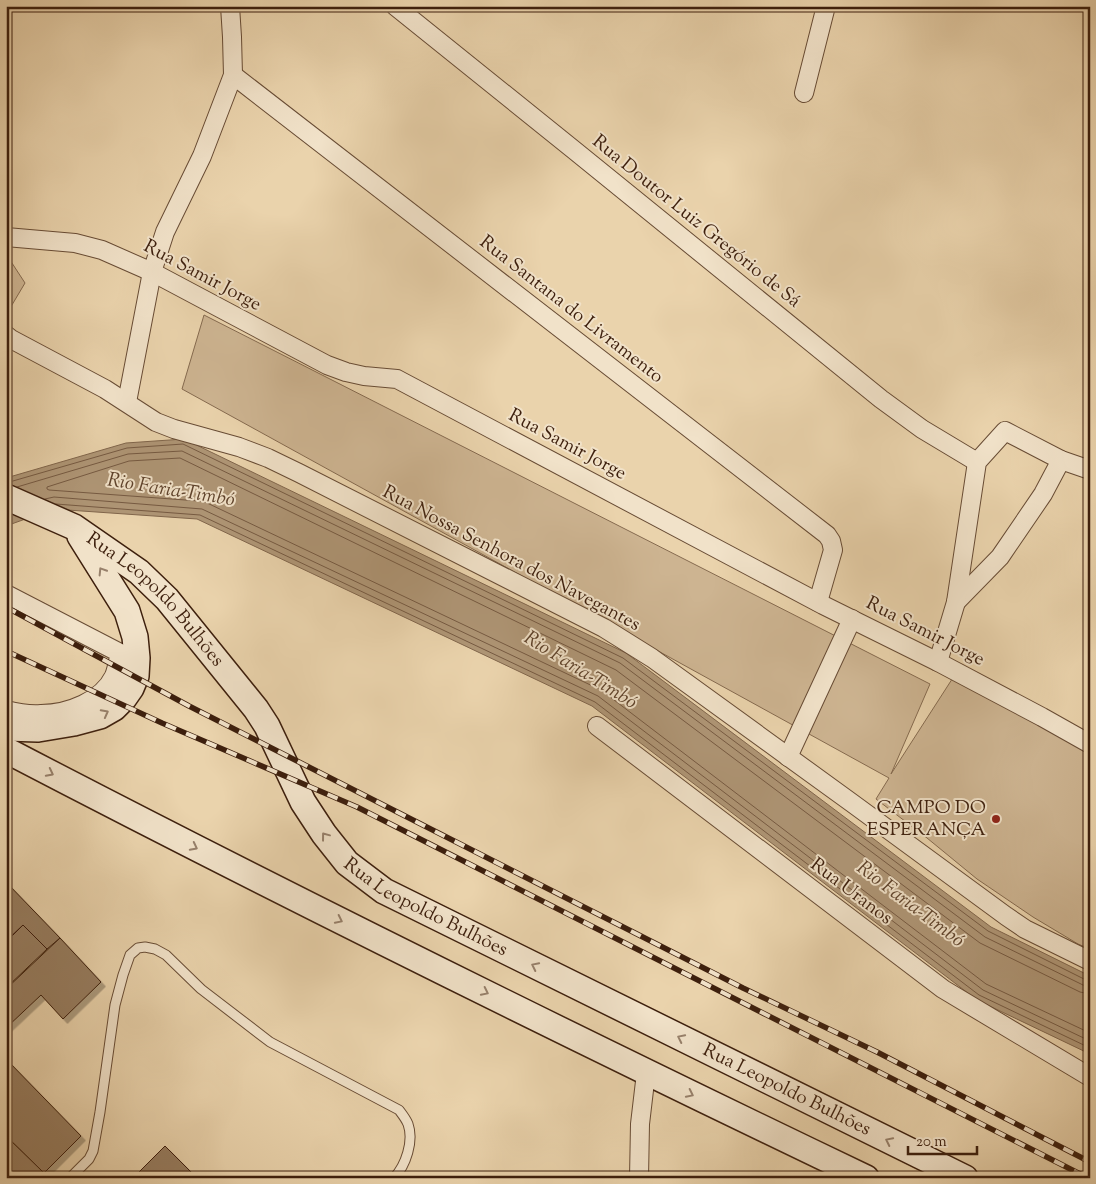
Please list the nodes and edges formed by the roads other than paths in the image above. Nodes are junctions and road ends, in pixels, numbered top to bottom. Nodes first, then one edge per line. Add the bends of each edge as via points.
1 (230, 6) edge
2 (394, 6) edge
3 (826, 6) edge
4 (233, 75) junction
5 (804, 93) dead end
6 (6, 237) edge
7 (152, 272) junction
8 (6, 335) edge
9 (127, 402) junction
10 (1061, 460) junction
11 (977, 462) junction
12 (1090, 470) edge
13 (6, 496) edge
14 (74, 527) junction
15 (6, 594) edge
16 (818, 602) junction
17 (956, 602) junction
18 (852, 619) junction
19 (938, 662) junction
20 (6, 710) edge
21 (597, 726) dead end
22 (6, 728) edge
23 (1090, 744) edge
24 (6, 750) edge
25 (788, 757) junction
26 (1090, 961) edge
27 (646, 1072) junction
28 (1090, 1077) edge
29 (70, 1178) edge
30 (394, 1178) edge
31 (638, 1178) edge
32 (866, 1178) edge
33 (965, 1178) edge

1 - 4 street
2 - 11 street, Rua Doutor Luiz Gregório de Sá via 881,400
3 - 5 street
4 - 7 street via 202,156 165,232
4 - 16 street, Rua Santana do Livramento via 827,535 833,550
6 - 7 street, Rua Samir Jorge via 75,243 102,250
7 - 9 street
7 - 16 street, Rua Samir Jorge via 327,365 364,376 398,379
8 - 9 street, Rua Nossa Senhora dos Navegantes
9 - 25 street, Rua Nossa Senhora dos Navegantes via 156,422 268,458 604,628 652,658
10 - 11 street via 1005,431
10 - 12 street
10 - 17 street via 1043,494 1000,557
11 - 17 street
13 - 14 main road, Rua Leopoldo Bulhões
22 -> 14 main road via 38,729 100,716 124,698 136,676 134,637 126,611
33 -> 14 main road, Rua Leopoldo Bulhões via 384,891 347,863 324,834 303,802 256,709 167,599 139,572
15 - 20 street via 120,653 114,676 103,690 83,705 43,714
16 - 18 street, Rua Samir Jorge
17 - 19 street
18 - 19 street, Rua Samir Jorge
18 - 25 street
19 - 23 street, Rua Samir Jorge
21 - 28 street, Rua Uranos via 943,989
24 -> 27 main road via 268,885
25 - 26 street, Rua Nossa Senhora dos Navegantes via 1025,930
27 - 31 street
27 -> 32 main road
29 - 30 lane via 93,1151 115,1005 130,955 145,947 166,955 201,989 270,1042 399,1110 408,1122 410,1135 403,1165

